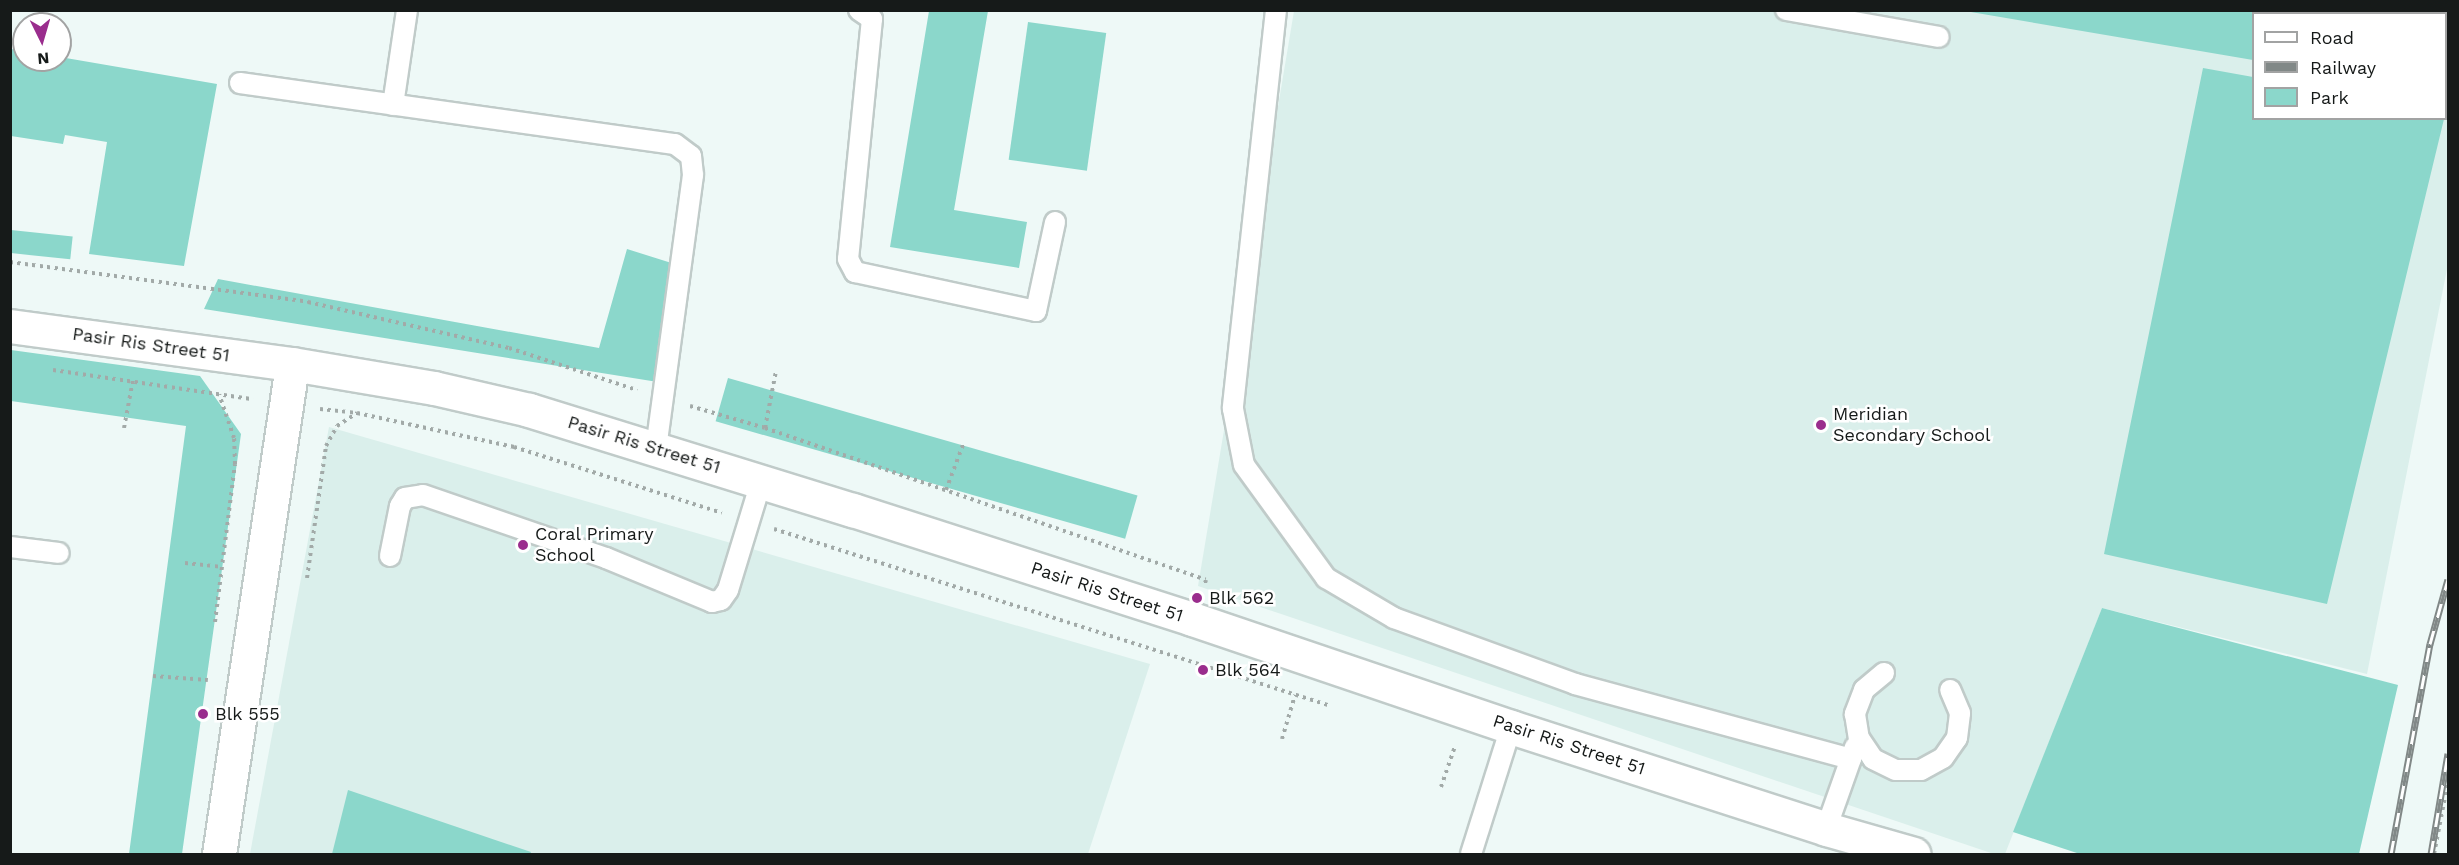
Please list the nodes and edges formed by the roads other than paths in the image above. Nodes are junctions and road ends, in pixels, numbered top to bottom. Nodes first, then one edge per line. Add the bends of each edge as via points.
1 (407, 10) edge
2 (859, 10) edge
3 (1276, 10) edge
4 (1786, 10) edge
5 (1939, 37) dead end
6 (240, 84) dead end
7 (393, 105) junction
8 (1055, 222) dead end
9 (10, 326) edge
10 (292, 364) junction
11 (656, 448) junction
12 (761, 482) junction
13 (10, 547) edge
14 (59, 553) dead end
15 (390, 556) dead end
16 (1884, 673) dead end
17 (1950, 690) dead end
18 (1511, 727) junction
19 (1859, 738) junction
20 (1851, 759) junction
21 (1826, 829) junction
22 (219, 855) edge
23 (1471, 855) edge
24 (1914, 855) edge

1 - 7 lane
2 - 8 lane via 872,19 848,260 855,273 1036,311
3 - 20 lane via 1233,409 1244,465 1326,578 1394,618 1575,684
4 - 5 lane
6 - 7 lane
7 - 11 lane via 675,144 691,156 693,174
9 - 10 street, Pasir Ris Street 51
10 - 11 street, Pasir Ris Street 51 via 455,392
10 - 22 street
11 - 12 street, Pasir Ris Street 51
12 - 15 lane via 728,590 721,600 712,602 606,558 423,495 405,498 400,506
12 - 18 street, Pasir Ris Street 51
13 - 14 lane
16 - 19 lane via 1864,690 1855,714
17 - 19 lane via 1960,713 1957,738 1943,758 1921,770 1896,770 1873,759
18 - 21 street, Pasir Ris Street 51
18 - 23 lane
19 - 20 lane
20 - 21 lane
21 - 24 street, Pasir Ris Street 51

